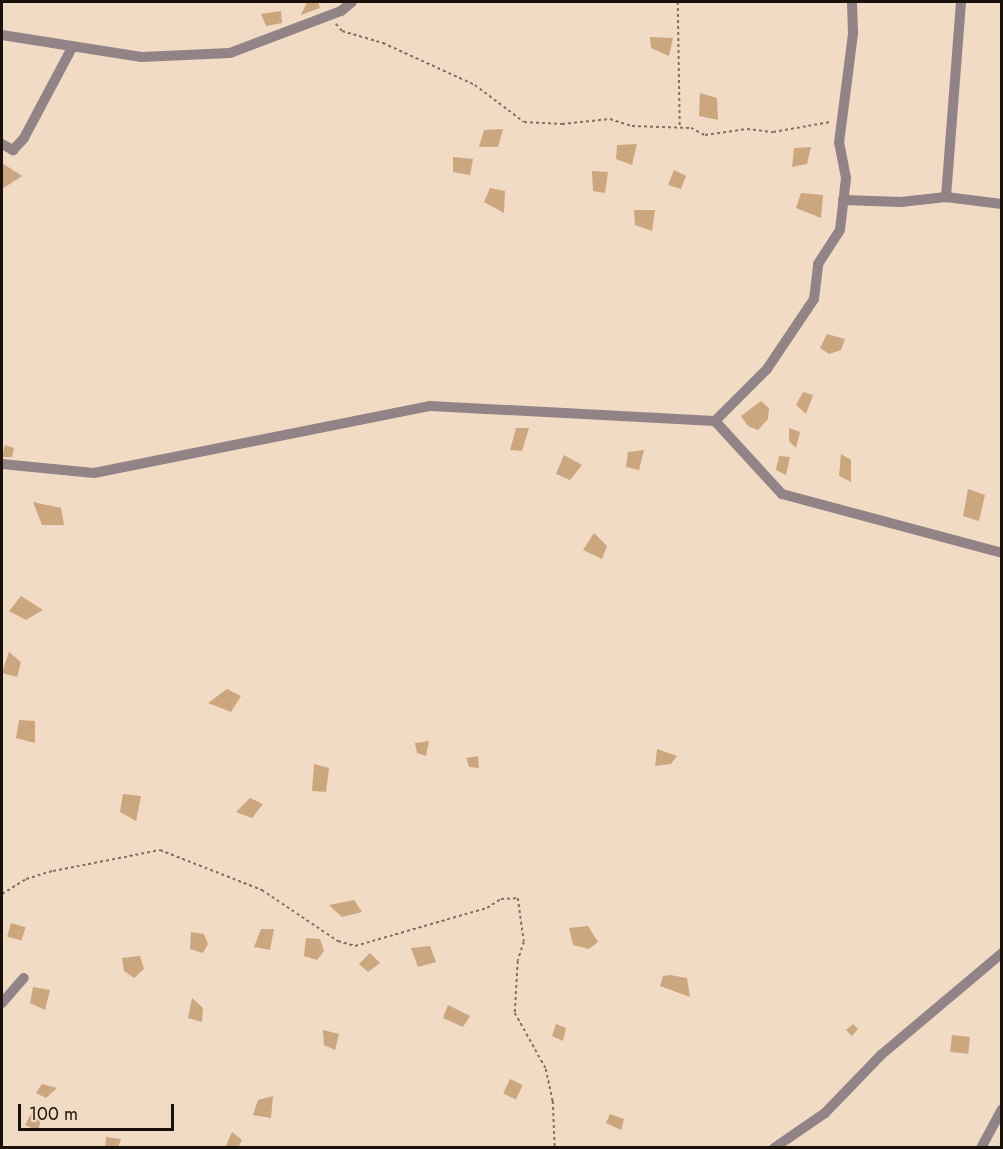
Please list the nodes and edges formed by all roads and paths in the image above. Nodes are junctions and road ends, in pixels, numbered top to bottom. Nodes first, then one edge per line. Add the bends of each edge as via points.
1 (352, 2) edge
2 (678, 2) edge
3 (852, 2) edge
4 (961, 2) edge
5 (327, 16) junction
6 (2, 35) edge
7 (73, 46) junction
8 (842, 118) junction
9 (680, 127) junction
10 (2, 144) edge
11 (946, 196) junction
12 (843, 200) junction
13 (1002, 204) edge
14 (715, 420) junction
15 (2, 464) edge
16 (1002, 553) edge
17 (2, 894) edge
18 (1002, 953) edge
19 (24, 978) dead end
20 (2, 1003) edge
21 (1002, 1109) edge
22 (555, 1148) edge
23 (774, 1148) edge
24 (981, 1148) edge

1 - 5 street
2 - 9 path
3 - 8 street via 853,33
4 - 11 street
5 - 7 street via 230,53 141,57
5 - 9 path via 342,31 383,43 475,85 524,122 562,124 610,119 633,126
6 - 7 street
7 - 10 street via 24,138 13,150
8 - 9 path via 773,132 747,129 705,135
8 - 12 street via 839,143 846,178
11 - 12 street via 901,202
11 - 13 street
12 - 14 street via 840,230 818,264 814,299 766,369
14 - 15 street via 430,406 94,473
14 - 16 street via 782,494
17 - 22 path via 26,879 53,871 160,850 262,890 338,941 355,946 487,908 501,899 518,898 525,942 518,961 515,1013 546,1069 553,1101
18 - 23 street via 881,1055 825,1113
19 - 20 street
21 - 24 street

